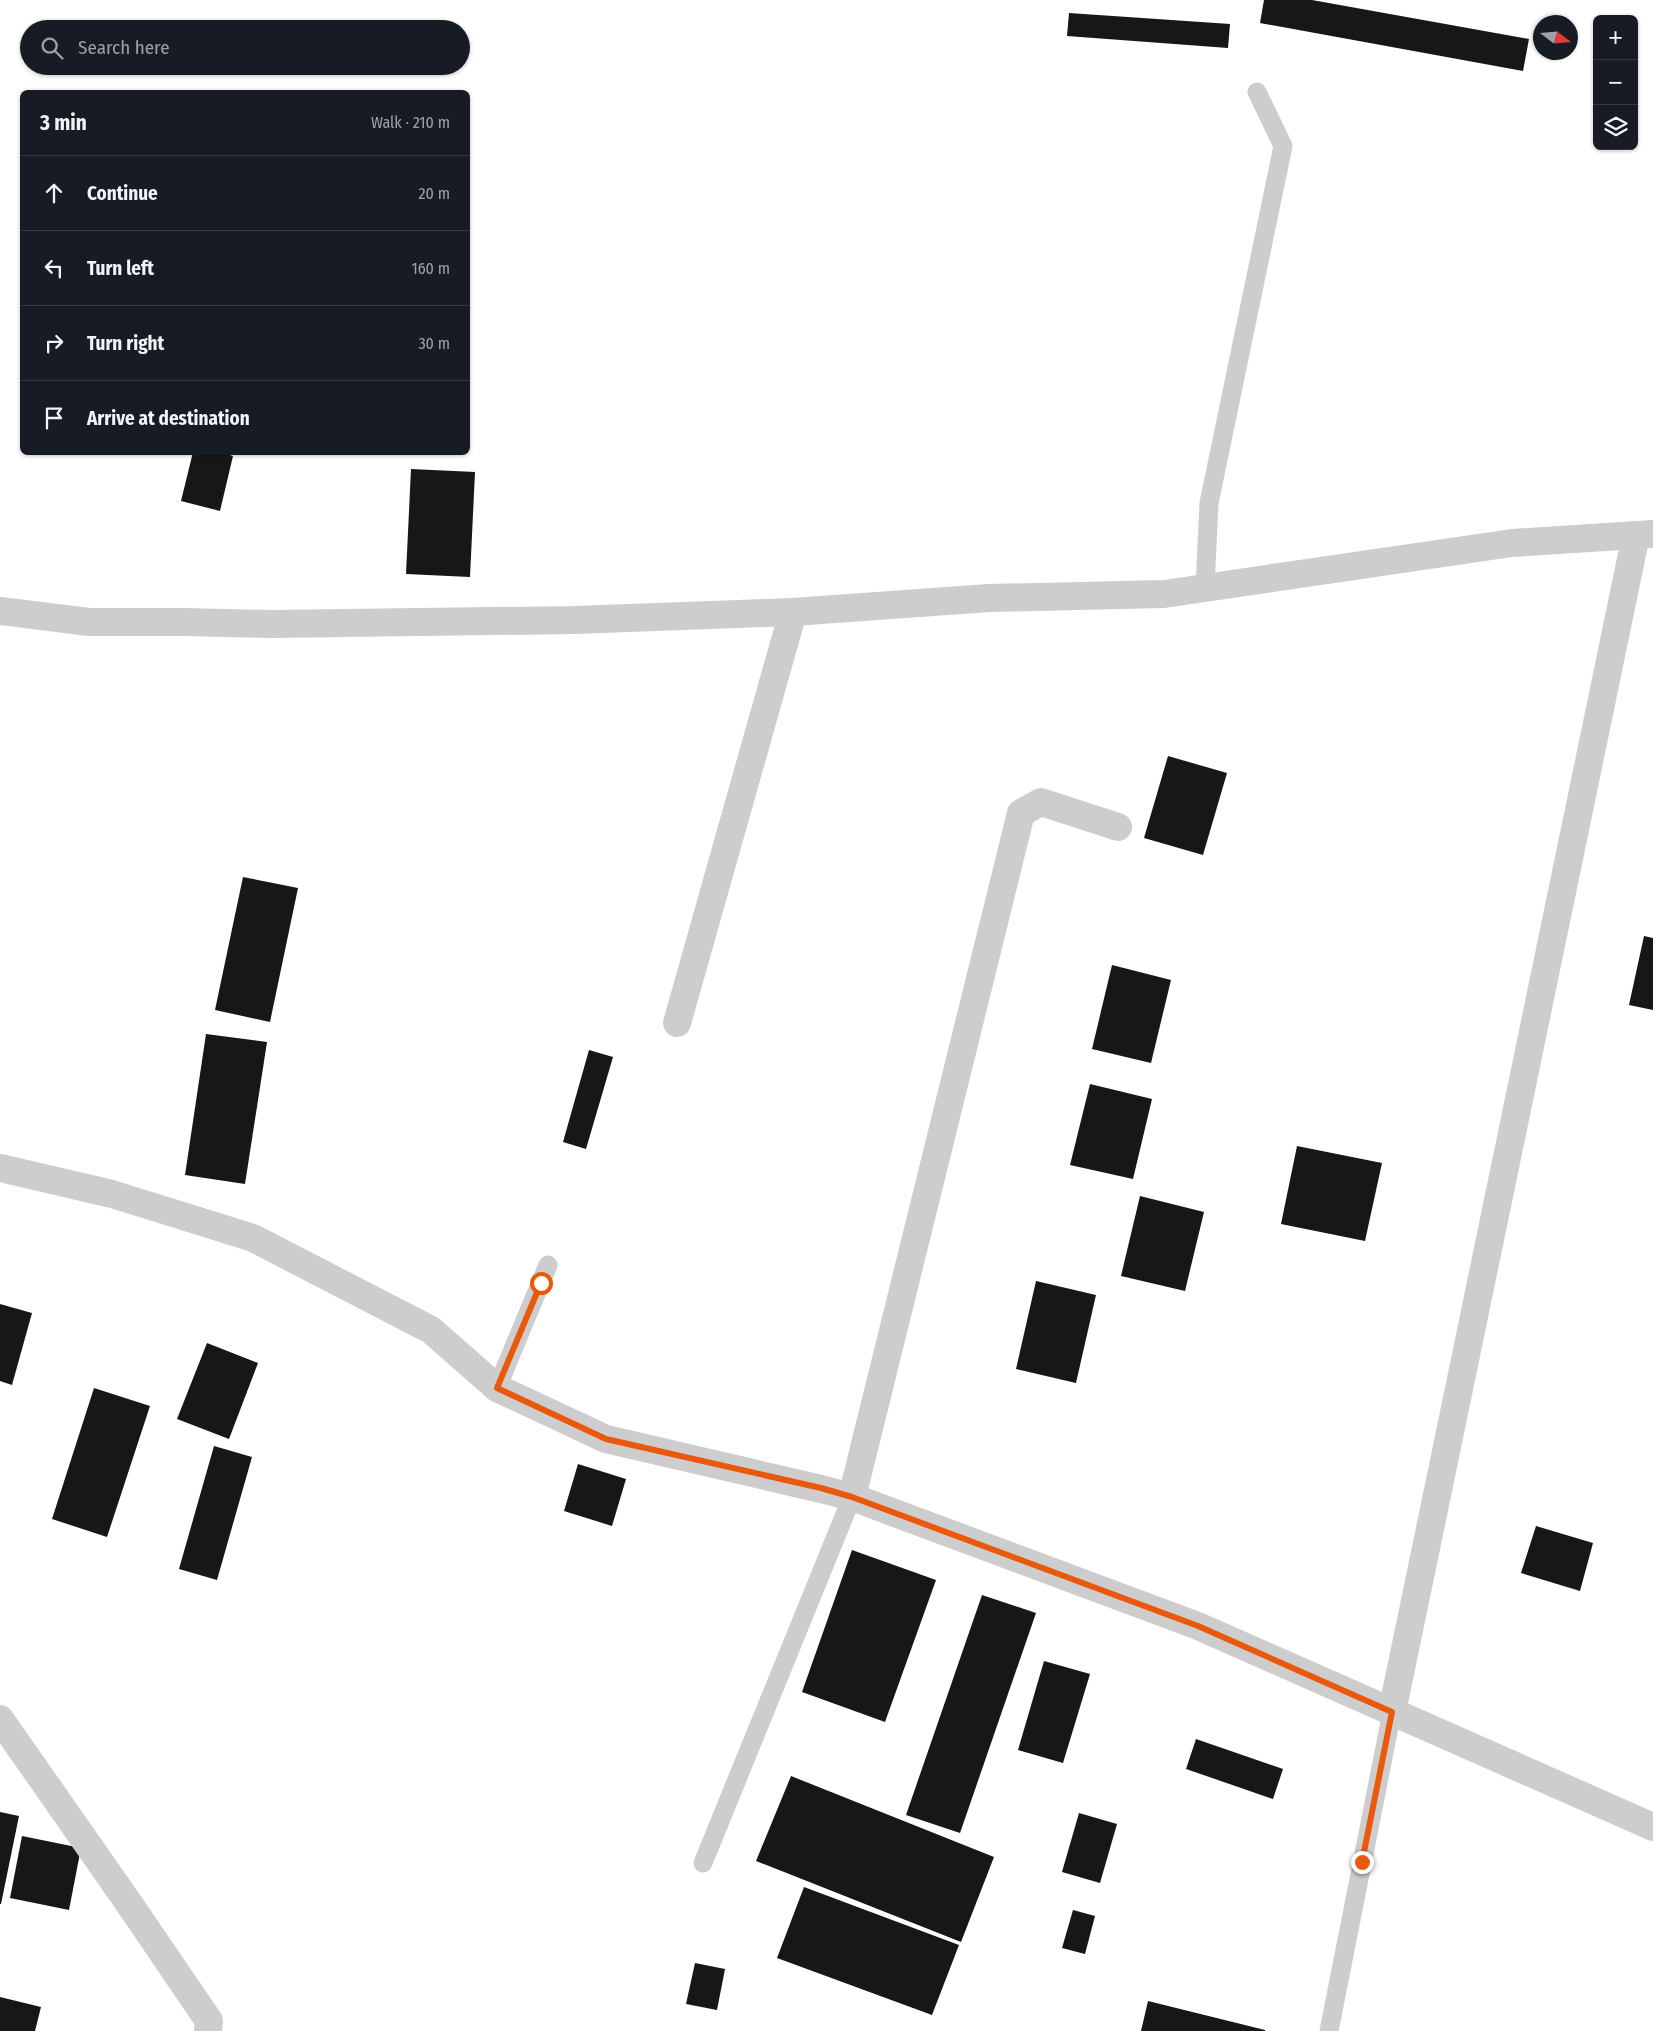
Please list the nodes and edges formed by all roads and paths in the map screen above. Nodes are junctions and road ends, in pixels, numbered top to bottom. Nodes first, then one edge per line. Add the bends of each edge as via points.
1 (1258, 92) dead end
2 (1644, 534) edge
3 (1205, 588) junction
4 (0, 610) edge
5 (794, 612) junction
6 (1118, 826) dead end
7 (677, 1023) dead end
8 (0, 1168) edge
9 (548, 1265) dead end
10 (497, 1388) junction
11 (852, 1497) junction
12 (1392, 1712) junction
13 (0, 1719) edge
14 (1653, 1827) edge
15 (703, 1863) dead end
16 (208, 2031) edge
17 (1329, 2031) edge

1 - 3 lane via 1283,146 1209,503
2 - 3 street via 1512,543
2 - 12 street
3 - 5 street via 1164,594 989,598
4 - 5 street via 89,622 271,624 555,620
5 - 7 street
6 - 11 street via 1042,802 1021,813
8 - 10 street via 112,1194 253,1238 431,1330
9 - 10 lane
10 - 11 street via 606,1439
11 - 12 street via 1198,1626
11 - 15 lane
12 - 14 street
12 - 17 lane
13 - 16 street via 209,2021

